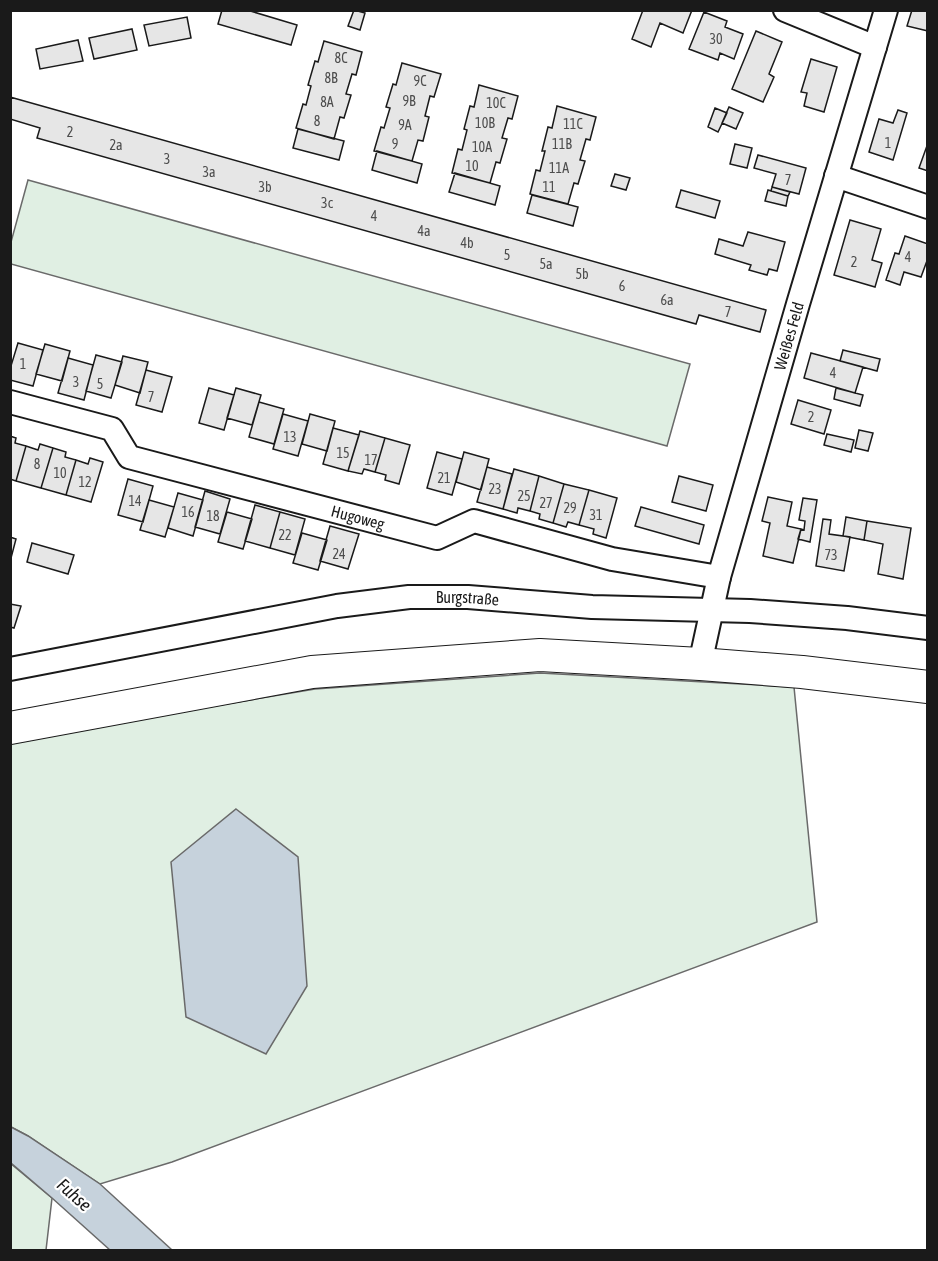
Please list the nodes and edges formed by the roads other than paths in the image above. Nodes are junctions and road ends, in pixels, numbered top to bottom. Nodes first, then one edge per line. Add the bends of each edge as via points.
1 (785, 10) edge
2 (886, 10) edge
3 (875, 47) junction
4 (836, 176) junction
5 (927, 207) edge
6 (10, 402) edge
7 (718, 577) junction
8 (711, 610) junction
9 (927, 628) edge
10 (700, 664) junction
11 (10, 669) edge
12 (927, 687) edge
13 (10, 728) edge

1 - 3 street
2 - 3 street, Weißes Feld
3 - 4 street, Weißes Feld
4 - 5 street
4 - 7 street, Weißes Feld
6 - 7 street, Hugoweg via 112,429 129,457 436,538 474,521 612,559
7 - 8 street, Weißes Feld
8 - 9 street, Burgstraße via 847,618
8 - 10 street, Weißes Feld
8 - 11 street, Burgstraße via 409,597 337,606
10 - 12 street
10 - 13 street via 540,656 312,672

